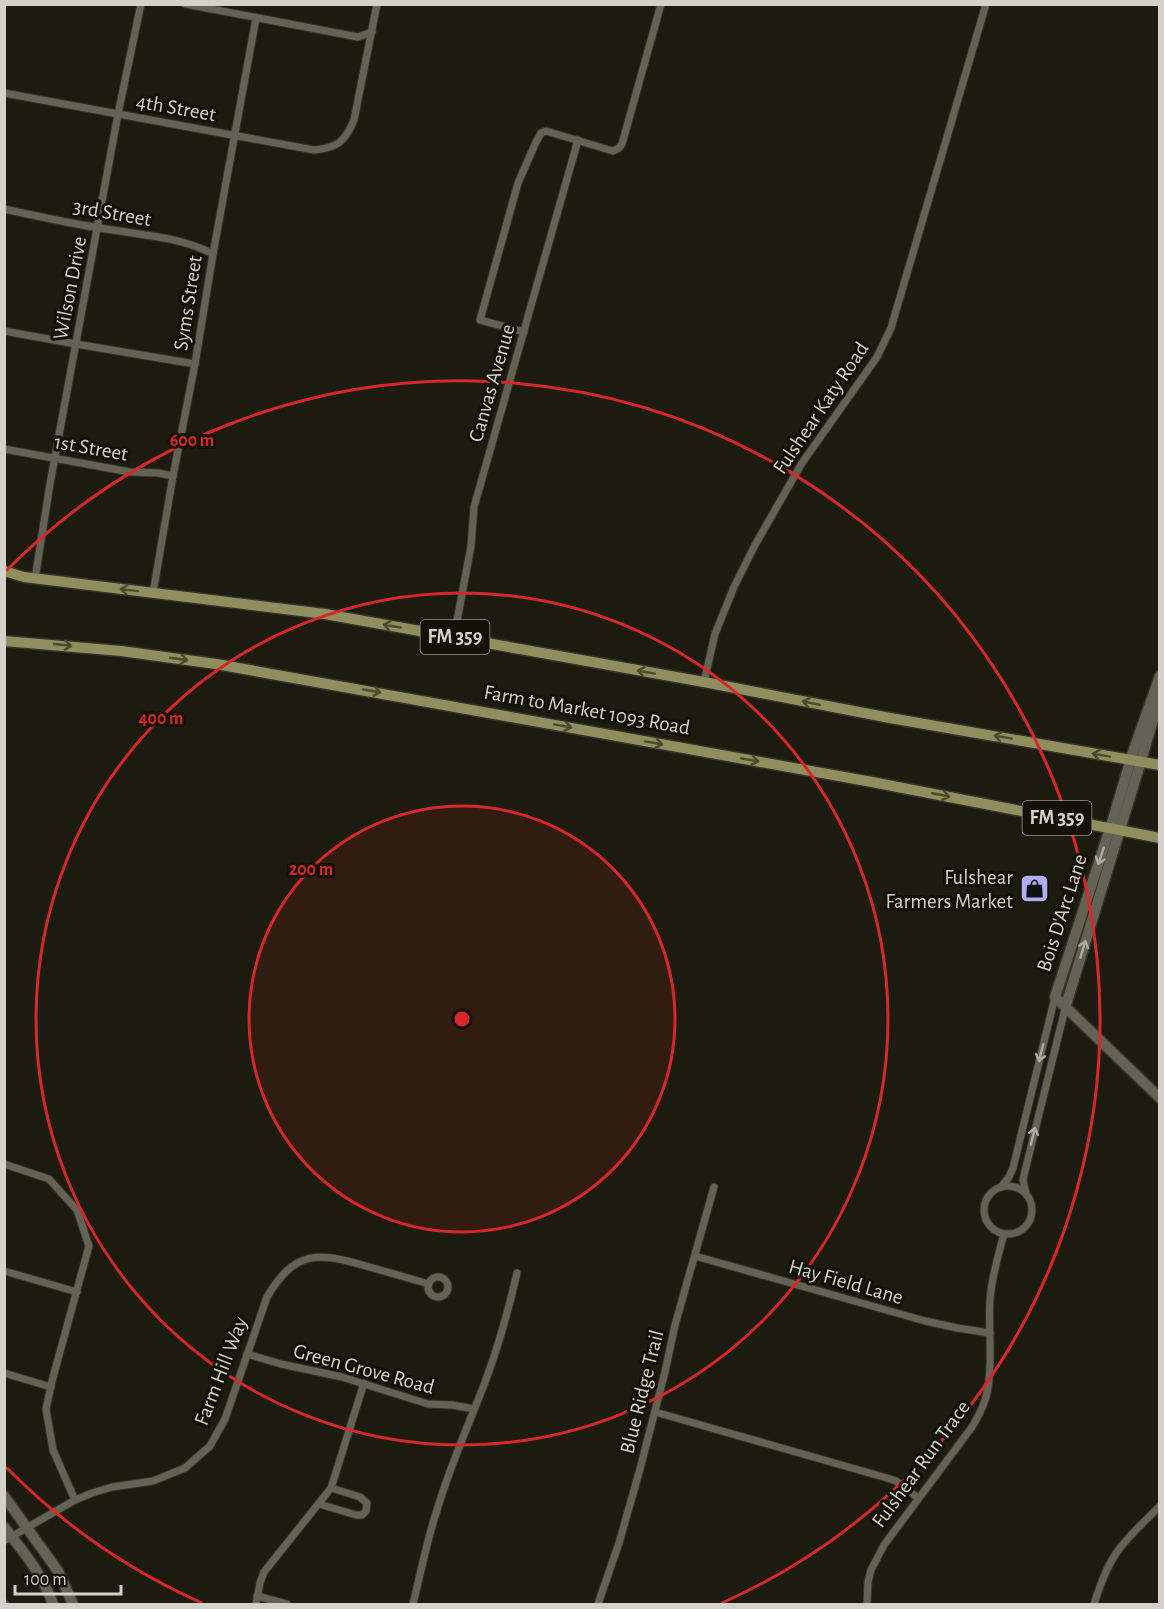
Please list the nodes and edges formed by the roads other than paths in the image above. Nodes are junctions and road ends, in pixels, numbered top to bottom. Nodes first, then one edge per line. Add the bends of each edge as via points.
1 (141, 4) edge
2 (184, 4) edge
3 (378, 4) edge
4 (986, 4) edge
5 (659, 5) edge
6 (256, 18) junction
7 (372, 32) junction
8 (4, 93) edge
9 (118, 114) junction
10 (234, 135) junction
11 (578, 140) junction
12 (4, 209) edge
13 (98, 228) junction
14 (213, 254) junction
15 (4, 331) edge
16 (524, 332) junction
17 (76, 345) junction
18 (195, 364) junction
19 (4, 449) edge
20 (55, 458) junction
21 (173, 476) junction
22 (4, 571) edge
23 (30, 578) junction
24 (4, 580) edge
25 (153, 593) junction
26 (454, 637) junction
27 (4, 641) edge
28 (1160, 676) edge
29 (704, 682) junction
30 (1160, 702) edge
31 (1136, 761) junction
32 (1160, 765) edge
33 (1115, 830) junction
34 (1160, 838) edge
35 (1055, 997) junction
36 (1066, 1005) junction
37 (1160, 1098) edge
38 (4, 1164) edge
39 (1002, 1186) junction
40 (714, 1187) dead end
41 (1026, 1193) junction
42 (1004, 1234) junction
43 (695, 1256) junction
44 (4, 1271) edge
45 (517, 1273) dead end
46 (429, 1284) dead end
47 (76, 1292) junction
48 (990, 1333) junction
49 (247, 1354) junction
50 (4, 1373) edge
51 (364, 1383) junction
52 (51, 1384) junction
53 (474, 1409) junction
54 (655, 1412) junction
55 (332, 1488) junction
56 (4, 1496) edge
57 (918, 1498) junction
58 (75, 1500) junction
59 (319, 1504) junction
60 (1160, 1506) edge
61 (4, 1527) edge
62 (27, 1527) junction
63 (8, 1539) edge
64 (257, 1596) junction
65 (53, 1605) edge
66 (72, 1605) edge
67 (256, 1605) edge
68 (287, 1605) edge
69 (413, 1605) edge
70 (598, 1605) edge
71 (867, 1605) edge
72 (1094, 1605) edge

1 - 9 street, Wilson Drive
2 - 6 street
3 - 7 street
4 - 29 street, Fulshear Katy Road via 891,328 877,357 802,463 755,544 716,634
5 - 11 street via 622,144 613,151
6 - 7 street via 358,37
6 - 10 street, Syms Street
7 - 10 street, 4th Street via 354,120 340,143 314,150
8 - 9 street, 4th Street
9 - 10 street, 4th Street
9 - 13 street, Wilson Drive
10 - 14 street, Syms Street
11 - 16 street, Canvas Avenue
11 - 16 street via 541,133 518,183 480,320
12 - 13 street, 3rd Street
13 - 14 street, 3rd Street via 179,241
13 - 17 street, Wilson Drive
14 - 18 street, Syms Street
15 - 17 street
16 - 26 street, Canvas Avenue via 474,507
17 - 18 street
17 - 20 street, Wilson Drive
18 - 21 street, Syms Street
19 - 20 street, 1st Street
20 - 21 street, 1st Street
20 - 23 street, Wilson Drive
21 - 25 street, Syms Street
22 - 23 main road, FM 359
23 - 24 main road
25 -> 23 main road, FM 359
26 -> 25 main road, FM 359 via 325,614
29 -> 26 main road, FM 359
27 -> 33 main road, Farm to Market 1093 Road / FM 359 via 216,664 872,782
28 - 31 street
31 -> 29 main road, FM 359
30 - 31 street
31 - 32 main road, FM 359
31 - 33 street, Bois D'Arc Lane
33 - 34 main road, Farm to Market 1093 Road / FM 359
33 -> 35 street, Bois D'Arc Lane
36 -> 33 street, Bois D'Arc Lane
35 - 36 street, Bois D'Arc Lane
35 -> 39 street via 1013,1168
36 - 37 street, Bois D'Arc Lane
41 -> 36 street via 1024,1171
38 - 47 street via 49,1179 77,1210 89,1246
39 - 41 street via 1014,1186
39 - 42 street via 988,1196 984,1211 990,1226
40 - 43 street, Blue Ridge Trail
41 - 42 street via 1033,1212 1028,1225 1017,1233
42 - 48 street, Fulshear Run Trace via 991,1291
43 - 48 street, Hay Field Lane via 925,1322
43 - 54 street, Blue Ridge Trail
44 - 47 street
45 - 53 street
46 - 49 street, Farm Hill Way via 337,1258 307,1259 293,1265 276,1282
47 - 52 street
48 - 57 street, Fulshear Run Trace via 990,1378 980,1413
49 - 51 street, Green Grove Road
49 - 58 street, Farm Hill Way via 225,1419 210,1446 185,1468 153,1481 112,1487
50 - 52 street
51 - 53 street, Green Grove Road via 428,1404
51 - 55 street
52 - 58 street via 46,1409 53,1450
53 - 69 street via 438,1506
54 - 57 street via 887,1478
54 - 70 street, Blue Ridge Trail
55 - 59 street
55 - 59 street via 363,1498 366,1511 356,1515
56 - 62 street
57 - 71 street, Fulshear Run Trace via 876,1559 868,1582
58 - 62 street, Farm Hill Way
59 - 64 street via 270,1563
60 - 72 street via 1117,1551
61 - 63 street
62 - 63 street, Farm Hill Way
62 - 66 street via 58,1571
63 - 65 street via 43,1581
64 - 67 street
64 - 68 street

